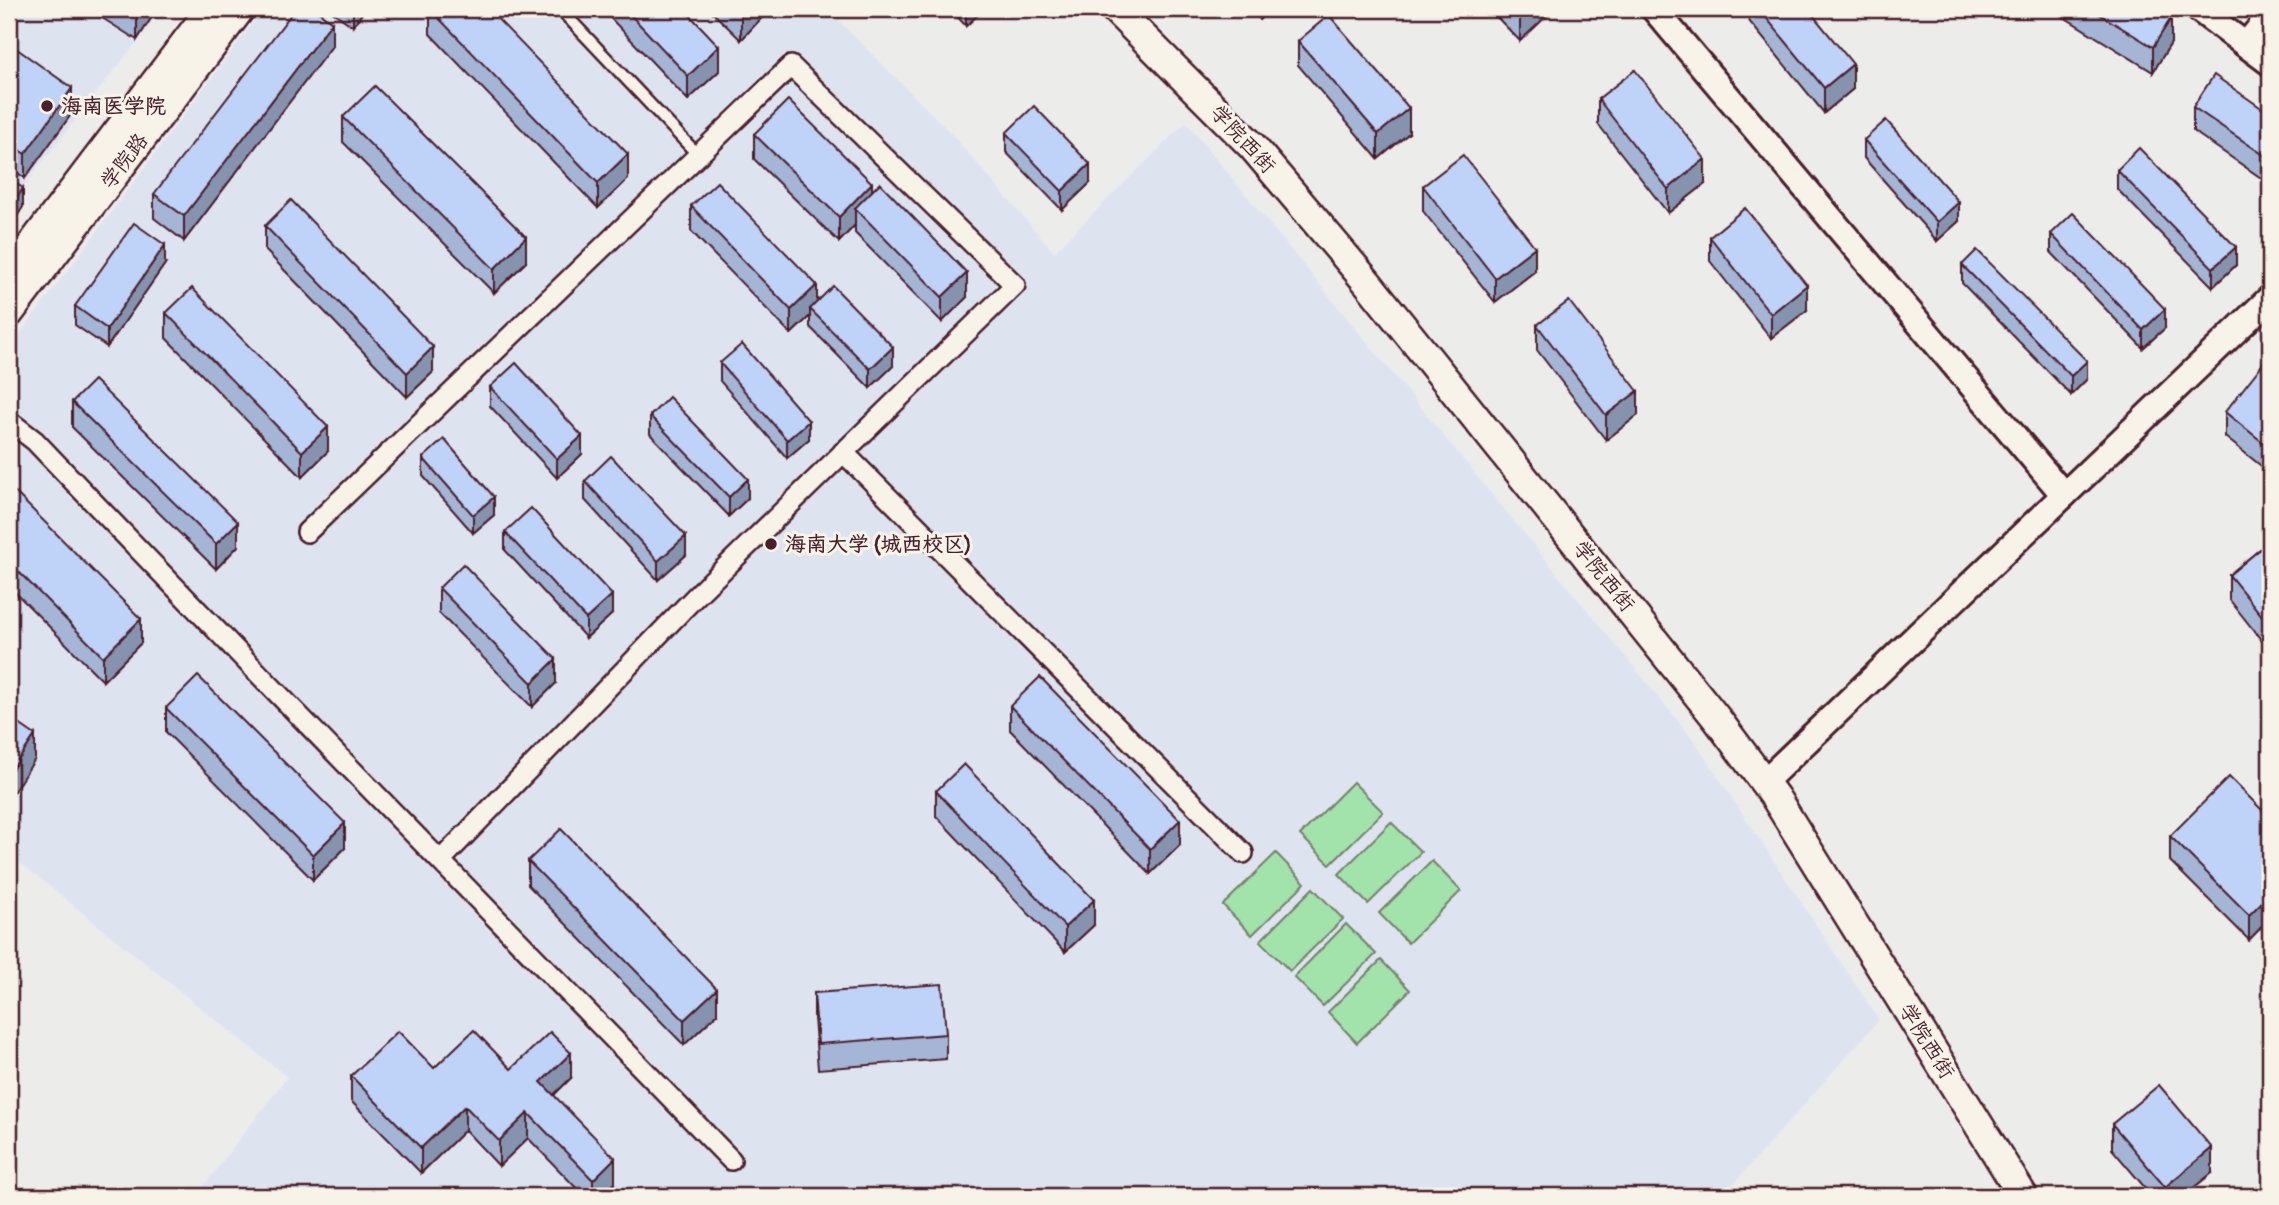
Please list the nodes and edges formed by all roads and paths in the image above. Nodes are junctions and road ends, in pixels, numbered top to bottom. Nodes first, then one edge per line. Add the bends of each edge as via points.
1 (211, 9) edge
2 (240, 9) edge
3 (560, 9) edge
4 (1115, 9) edge
5 (1142, 9) edge
6 (1654, 9) edge
7 (2198, 9) edge
8 (2270, 15) edge
9 (2246, 45) junction
10 (2270, 63) edge
11 (698, 155) junction
12 (15, 273) edge
13 (2270, 298) edge
14 (9, 313) edge
15 (9, 421) edge
16 (844, 452) junction
17 (2064, 495) junction
18 (307, 532) dead end
19 (1771, 775) junction
20 (1243, 853) dead end
21 (441, 860) junction
22 (731, 1160) dead end
23 (2023, 1196) edge
24 (2046, 1196) edge

1 - 12 main road, 学院路
2 - 12 main road, 学院路
3 - 11 lane
4 - 19 main road, 学院西街 via 1252,146 1367,282 1717,719
5 - 19 main road, 学院西街 via 1266,134 1382,270 1724,697
6 - 17 street
7 - 9 street
8 - 9 street
9 - 10 street
11 - 16 street via 792,66 1015,285
11 - 18 street
12 - 14 main road, 学院路
13 - 17 street
15 - 21 street via 35,441
16 - 20 street
16 - 21 street via 698,594
17 - 19 street
19 - 23 main road, 学院西街 via 1783,809
19 - 24 main road, 学院西街 via 1798,798
21 - 22 street

